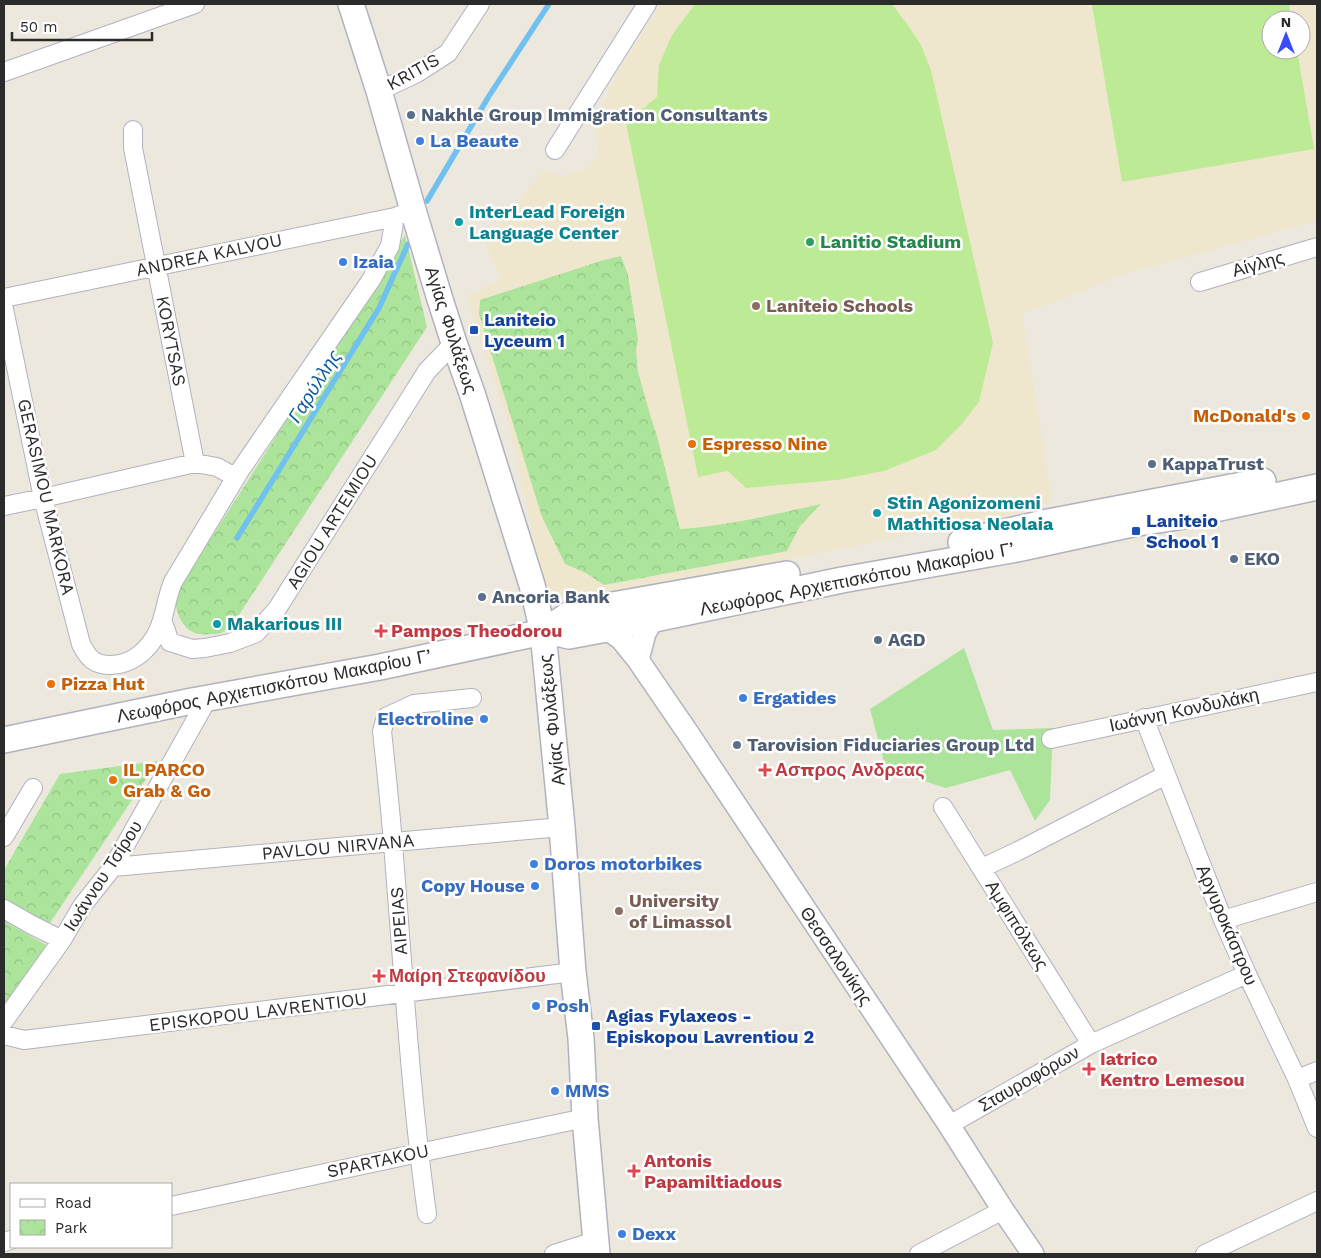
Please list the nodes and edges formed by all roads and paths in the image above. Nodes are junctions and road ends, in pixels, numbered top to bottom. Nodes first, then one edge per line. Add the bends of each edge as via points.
1 (195, 4) edge
2 (351, 4) edge
3 (480, 4) edge
4 (647, 4) edge
5 (4, 72) edge
6 (379, 91) junction
7 (133, 130) dead end
8 (555, 150) dead end
9 (404, 213) junction
10 (1317, 248) edge
11 (157, 266) junction
12 (1200, 282) dead end
13 (4, 298) edge
14 (4, 309) edge
15 (454, 344) junction
16 (195, 463) junction
17 (1317, 471) edge
18 (236, 477) junction
19 (1317, 487) edge
20 (43, 498) junction
21 (4, 506) edge
22 (1050, 532) junction
23 (654, 618) junction
24 (162, 620) junction
25 (607, 629) junction
26 (543, 632) junction
27 (638, 660) junction
28 (1317, 682) edge
29 (208, 698) junction
30 (472, 698) dead end
31 (1144, 718) junction
32 (1051, 738) dead end
33 (4, 740) edge
34 (1166, 775) junction
35 (33, 788) dead end
36 (943, 807) dead end
37 (562, 827) junction
38 (4, 837) edge
39 (393, 842) junction
40 (113, 866) junction
41 (982, 868) junction
42 (1317, 892) edge
43 (4, 908) edge
44 (1223, 920) junction
45 (62, 940) junction
46 (573, 972) junction
47 (1247, 974) junction
48 (404, 994) junction
49 (4, 1022) edge
50 (4, 1035) edge
51 (1091, 1044) junction
52 (1317, 1071) edge
53 (1297, 1079) junction
54 (585, 1118) junction
55 (949, 1125) junction
56 (1317, 1128) edge
57 (419, 1152) junction
58 (1317, 1201) edge
59 (172, 1206) edge
60 (1003, 1210) junction
61 (427, 1214) dead end
62 (596, 1248) edge
63 (554, 1254) edge
64 (919, 1254) edge
65 (1033, 1254) edge
66 (1205, 1254) edge

1 - 5 street
2 - 6 main road, Αγίας Φυλάξεως
3 - 6 street, KRITIS via 448,53 418,73
4 - 8 street
6 - 9 main road, Αγίας Φυλάξεως
7 - 11 street, KORYTSAS via 133,148
9 - 11 street, ANDREA KALVOU
9 - 15 main road, Αγίας Φυλάξεως
9 - 18 street via 371,280
10 - 12 street, Αίγλης
11 - 13 street, ANDREA KALVOU
11 - 16 street, KORYTSAS
14 - 20 street, GERASIMOU MARKORA
15 - 24 street, AGIOU ARTEMIOU via 427,371 277,609 256,633 224,644 192,649 170,642
15 - 26 main road, Αγίας Φυλάξεως via 521,549
16 - 18 street via 216,467
16 - 20 street
17 - 22 main road, Λεωφόρος Αρχιεπισκόπου Μακαρίου Γ’
18 - 24 street via 173,582
19 - 22 main road, Λεωφόρος Αρχιεπισκόπου Μακαρίου Γ’ via 1178,517
20 - 21 street
20 - 24 street, GERASIMOU MARKORA via 86,655 105,665 119,665 137,657 150,645
22 - 23 main road, Λεωφόρος Αρχιεπισκόπου Μακαρίου Γ’ via 1017,549
22 - 26 main road, Λεωφόρος Αρχιεπισκόπου Μακαρίου Γ’ via 1012,532 573,612
23 - 25 main road, Λεωφόρος Αρχιεπισκόπου Μακαρίου Γ’
23 - 27 street via 645,633
25 - 26 main road, Λεωφόρος Αρχιεπισκόπου Μακαρίου Γ’ via 569,636
25 - 27 street, Θεσσαλονίκης via 621,639
26 - 29 main road, Λεωφόρος Αρχιεπισκόπου Μακαρίου Γ’ via 380,667
26 - 37 main road, Αγίας Φυλάξεως
27 - 55 street, Θεσσαλονίκης
28 - 31 street, Ιωάννη Κονδυλάκη
29 - 33 main road, Λεωφόρος Αρχιεπισκόπου Μακαρίου Γ’
29 - 40 street, Ιωάννου Τσίρου
30 - 39 street, AIPEIAS via 414,704 386,717 382,731
31 - 32 street, Ιωάννη Κονδυλάκη
31 - 34 street, Αργυροκάστρου
34 - 41 street
34 - 44 street, Αργυροκάστρου
35 - 38 street
36 - 41 street, Αμφιπόλεως
37 - 39 street, PAVLOU NIRVANA
37 - 46 main road, Αγίας Φυλάξεως
39 - 40 street, PAVLOU NIRVANA
39 - 48 street, AIPEIAS
40 - 45 street, Ιωάννου Τσίρου via 82,906
41 - 51 street, Αμφιπόλεως
42 - 44 street
43 - 45 street
44 - 47 street, Αργυροκάστρου
45 - 49 street, Ιωάννου Τσίρου
46 - 48 street, EPISKOPOU LAVRENTIOU
46 - 54 main road, Αγίας Φυλάξεως via 581,1038
47 - 51 street, Σταυροφόρων
47 - 53 street, Αργυροκάστρου
48 - 50 street, EPISKOPOU LAVRENTIOU via 24,1040
48 - 57 street, AIPEIAS
51 - 55 street, Σταυροφόρων
52 - 53 street
53 - 56 street, Αργυροκάστρου
54 - 57 street, SPARTAKOU
54 - 62 main road, Αγίας Φυλάξεως
55 - 60 street, Θεσσαλονίκης
57 - 59 street, SPARTAKOU
57 - 61 street, AIPEIAS
58 - 66 street
60 - 64 street
60 - 65 street, Θεσσαλονίκης
62 - 63 street

